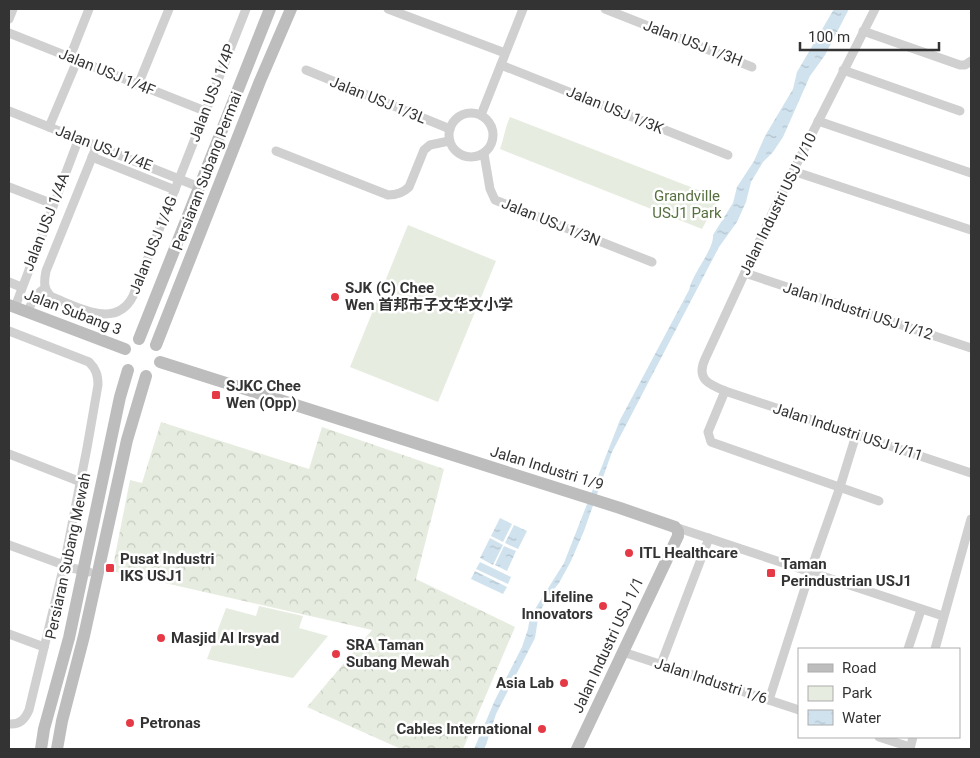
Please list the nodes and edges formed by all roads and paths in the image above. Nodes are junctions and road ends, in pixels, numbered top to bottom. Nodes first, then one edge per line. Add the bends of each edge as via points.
1 (13, 9) edge
2 (89, 9) edge
3 (169, 9) edge
4 (246, 9) edge
5 (270, 9) edge
6 (291, 9) edge
7 (388, 9) edge
8 (523, 9) edge
9 (605, 9) edge
10 (875, 9) edge
11 (9, 19) edge
12 (863, 31) junction
13 (9, 33) edge
14 (506, 53) junction
15 (74, 59) junction
16 (971, 61) edge
17 (501, 65) junction
18 (752, 66) dead end
19 (306, 70) dead end
20 (844, 70) junction
21 (138, 85) junction
22 (205, 110) junction
23 (9, 111) edge
24 (960, 111) dead end
25 (481, 115) junction
26 (818, 121) junction
27 (49, 127) junction
28 (450, 129) junction
29 (78, 138) junction
30 (450, 141) junction
31 (97, 145) junction
32 (276, 151) dead end
33 (484, 154) junction
34 (728, 155) dead end
35 (92, 157) junction
36 (793, 171) junction
37 (971, 173) edge
38 (179, 178) junction
39 (9, 187) edge
40 (199, 187) junction
41 (174, 190) junction
42 (53, 204) junction
43 (971, 230) edge
44 (652, 262) dead end
45 (745, 273) junction
46 (9, 282) edge
47 (22, 287) junction
48 (45, 288) junction
49 (12, 306) edge
50 (27, 312) junction
51 (9, 330) edge
52 (140, 339) junction
53 (156, 345) junction
54 (971, 348) edge
55 (125, 349) junction
56 (160, 362) junction
57 (128, 370) junction
58 (146, 376) junction
59 (725, 391) junction
60 (856, 435) junction
61 (9, 454) edge
62 (971, 473) edge
63 (80, 482) junction
64 (840, 487) junction
65 (879, 500) dead end
66 (971, 520) edge
67 (675, 527) junction
68 (709, 538) junction
69 (9, 545) edge
70 (64, 565) junction
71 (82, 570) junction
72 (810, 572) junction
73 (98, 573) junction
74 (921, 610) junction
75 (943, 616) junction
76 (9, 634) edge
77 (44, 647) junction
78 (908, 648) edge
79 (935, 648) edge
80 (623, 652) junction
81 (661, 664) junction
82 (769, 700) junction
83 (798, 710) edge
84 (9, 724) edge
85 (882, 738) edge
86 (910, 748) edge
87 (41, 749) edge
88 (57, 749) edge
89 (577, 749) edge

1 - 11 street
2 - 15 street
3 - 21 street
4 - 22 street, Jalan USJ 1/4P
5 - 40 main road, Persiaran Subang Permai
6 - 53 main road, Persiaran Subang Permai
7 - 14 street
8 - 14 street
9 - 18 street, Jalan USJ 1/3H
10 - 12 street, Jalan Industri USJ 1/10
12 - 16 street via 960,65
12 - 20 street, Jalan Industri USJ 1/10
13 - 15 street, Jalan USJ 1/4F
14 - 17 street
15 - 21 street, Jalan USJ 1/4F
15 - 27 street
17 - 25 street
17 - 34 street, Jalan USJ 1/3K
19 - 28 street, Jalan USJ 1/3L
20 - 24 street
20 - 26 street, Jalan Industri USJ 1/10
21 - 22 street, Jalan USJ 1/4F
22 - 38 street, Jalan USJ 1/4P
23 - 27 street, Jalan USJ 1/4E
25 - 28 street via 466,113 459,116
25 - 33 street via 487,119 494,133 490,148
26 - 36 street, Jalan Industri USJ 1/10
26 - 37 street
27 - 29 street, Jalan USJ 1/4E
28 - 30 street
29 - 31 street, Jalan USJ 1/4E
29 - 42 street, Jalan USJ 1/4A
30 - 32 street via 430,145 424,150 408,187 394,195
30 - 33 street via 460,154 476,157
31 - 35 street
31 - 38 street, Jalan USJ 1/4E
33 - 44 street, Jalan USJ 1/3N via 495,200
35 - 41 street
35 - 48 street via 46,271
36 - 43 street
36 - 45 street, Jalan Industri USJ 1/10
38 - 40 street, Jalan USJ 1/4E
38 - 41 street, Jalan USJ 1/4G
39 - 42 street
40 - 52 main road, Persiaran Subang Permai
41 - 48 street, Jalan USJ 1/4G via 128,305 102,315 52,297
42 - 47 street, Jalan USJ 1/4A
45 - 54 street, Jalan Industri USJ 1/12
45 - 59 street, Jalan Industri USJ 1/10 via 702,365 706,382
46 - 47 street
47 - 49 street, Jalan USJ 1/4A
48 - 50 street via 36,295
49 - 50 main road, Jalan Subang 3
50 - 55 main road, Jalan Subang 3
51 - 63 street via 90,362 95,368 98,385
52 - 53 main road
52 - 55 main road
53 - 56 main road
55 - 57 main road via 123,360
56 - 58 main road via 155,371
56 - 67 main road, Jalan Industri 1/9
57 - 58 main road via 136,376
57 - 71 main road, Persiaran Subang Mewah
58 - 73 main road via 127,440
59 - 60 street, Jalan Industri USJ 1/11
59 - 64 street via 708,432 711,442
60 - 62 street, Jalan Industri USJ 1/11
60 - 64 street
61 - 63 street
63 - 70 street
64 - 65 street
64 - 72 street
66 - 75 street
67 - 68 street, Jalan Industri 1/9
67 - 80 main road, Jalan Industri USJ 1/1 via 678,536
68 - 72 street, Jalan Industri 1/9
68 - 81 street
69 - 70 street
70 - 71 street
70 - 77 street
71 - 73 street
71 - 87 main road, Persiaran Subang Mewah
72 - 74 street, Jalan Industri 1/9
72 - 82 street
73 - 88 main road
74 - 75 street, Jalan Industri 1/9
74 - 78 street
75 - 79 street
76 - 77 street
77 - 84 street via 29,710 20,722
80 - 81 street, Jalan Industri 1/6
80 - 89 main road, Jalan Industri USJ 1/1
81 - 82 street, Jalan Industri 1/6
82 - 83 street, Jalan Industri 1/6
85 - 86 street

